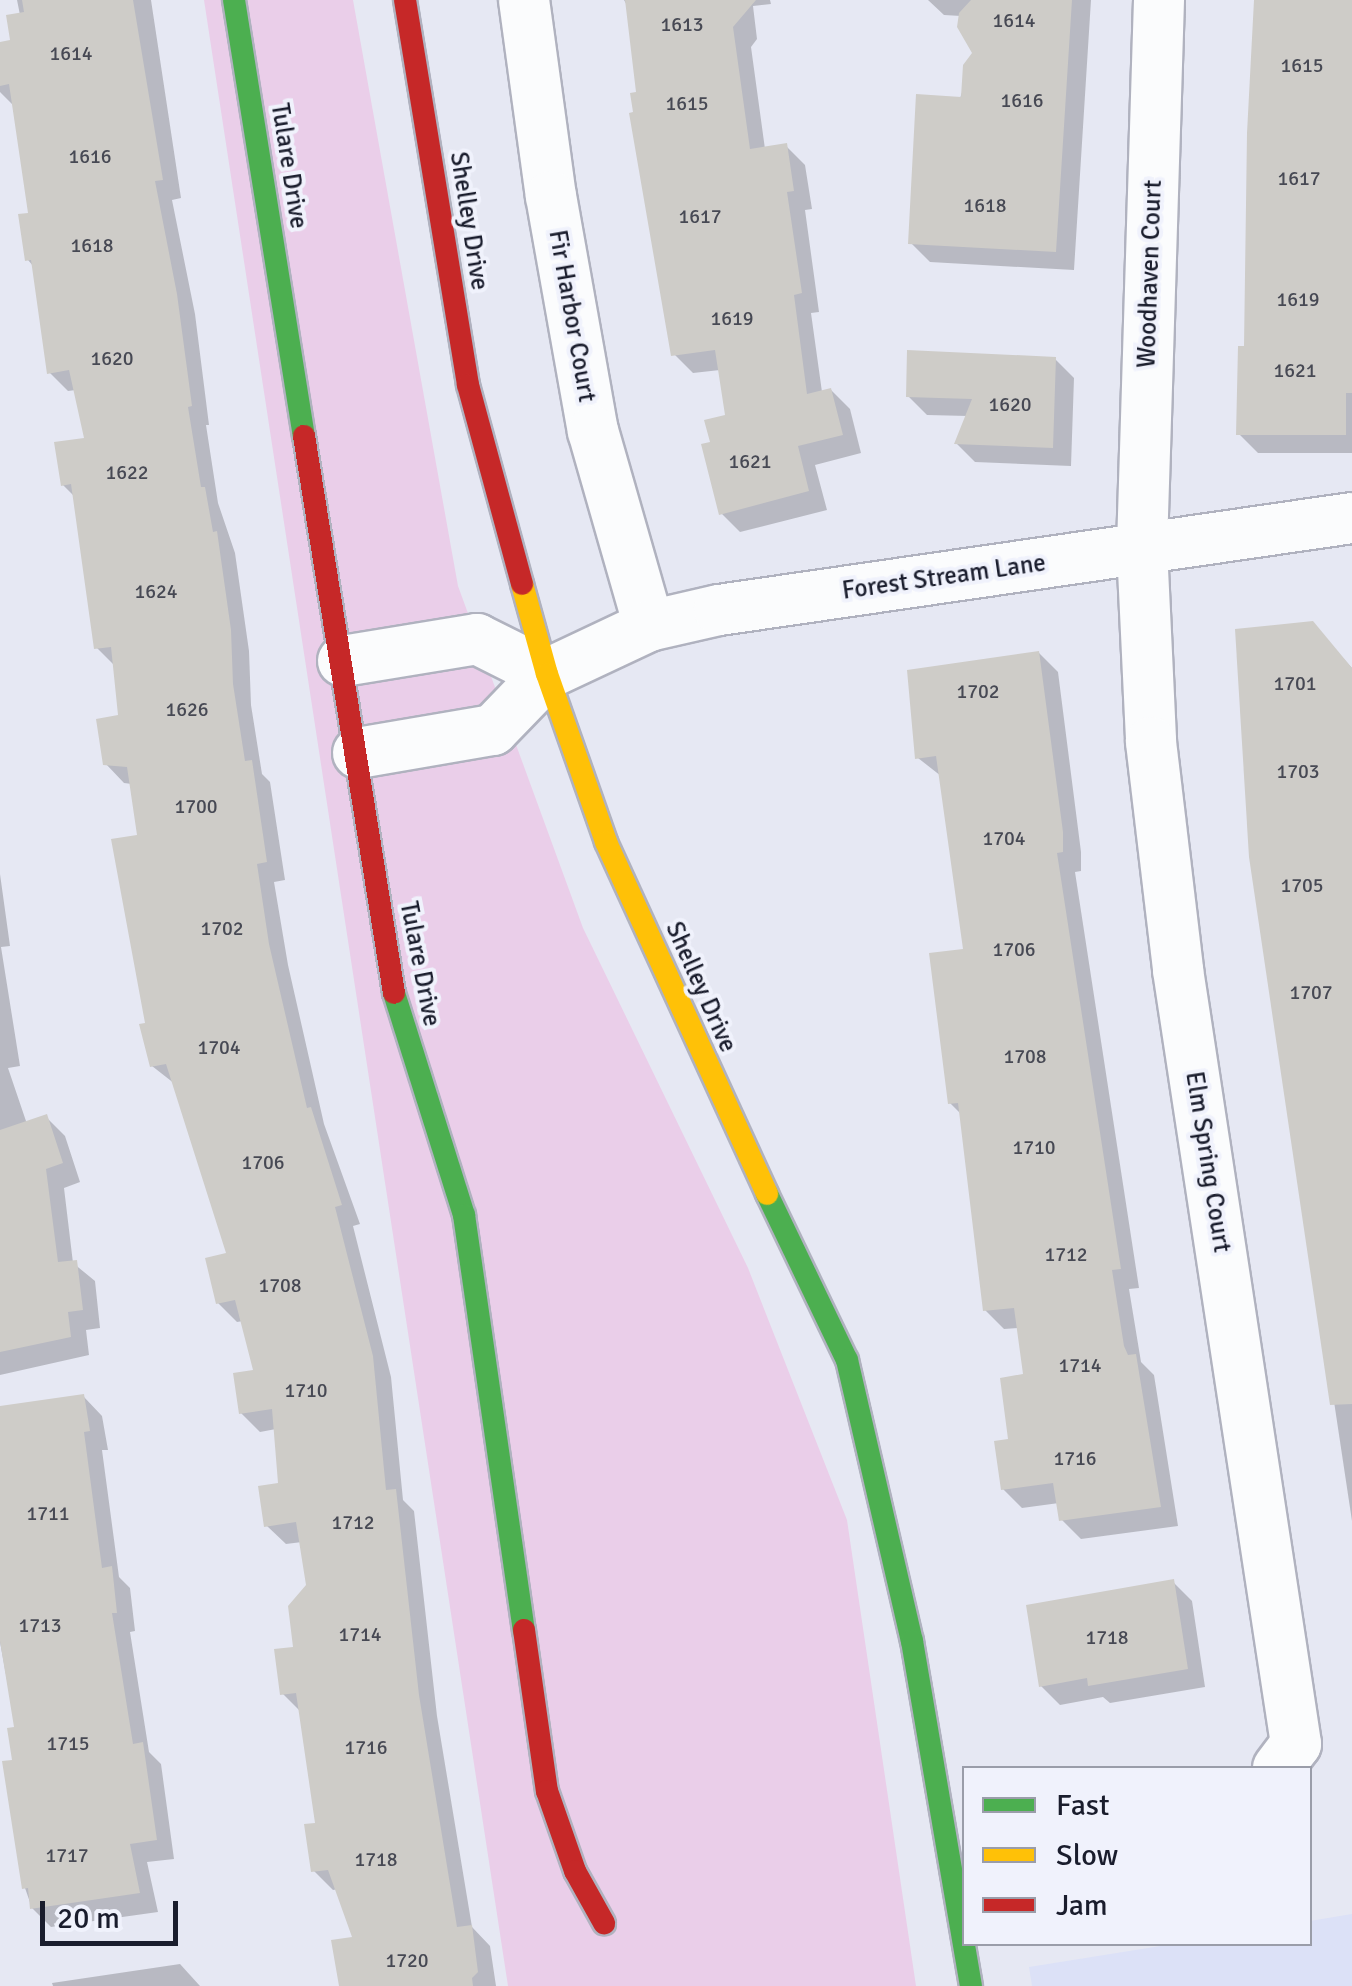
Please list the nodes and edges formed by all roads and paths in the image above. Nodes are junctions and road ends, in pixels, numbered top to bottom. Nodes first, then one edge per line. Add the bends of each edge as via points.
1 (234, 0) edge
2 (406, 0) edge
3 (524, 0) edge
4 (1159, 0) edge
5 (1352, 518) edge
6 (1142, 548) junction
7 (649, 626) junction
8 (343, 661) junction
9 (546, 674) junction
10 (358, 753) junction
11 (1280, 1766) edge
12 (604, 1922) dead end
13 (962, 1933) edge
14 (964, 1946) edge
15 (971, 1986) edge

1 - 8 street, Tulare Drive
2 - 9 street, Shelley Drive via 468,385
3 - 7 street, Fir Harbor Court via 592,430
4 - 6 street, Woodhaven Court
5 - 6 street, Forest Stream Lane
6 - 7 street, Forest Stream Lane
6 - 11 street, Elm Spring Court via 1152,742 1178,970 1296,1744
7 - 9 street, Forest Stream Lane
8 - 9 street via 478,640
8 - 10 street, Tulare Drive
9 - 10 street, Forest Stream Lane via 493,730
9 - 13 street, Shelley Drive via 606,842 847,1360 912,1641
10 - 12 street, Tulare Drive via 396,1010 464,1215 547,1791 575,1871
14 - 15 street, Shelley Drive

